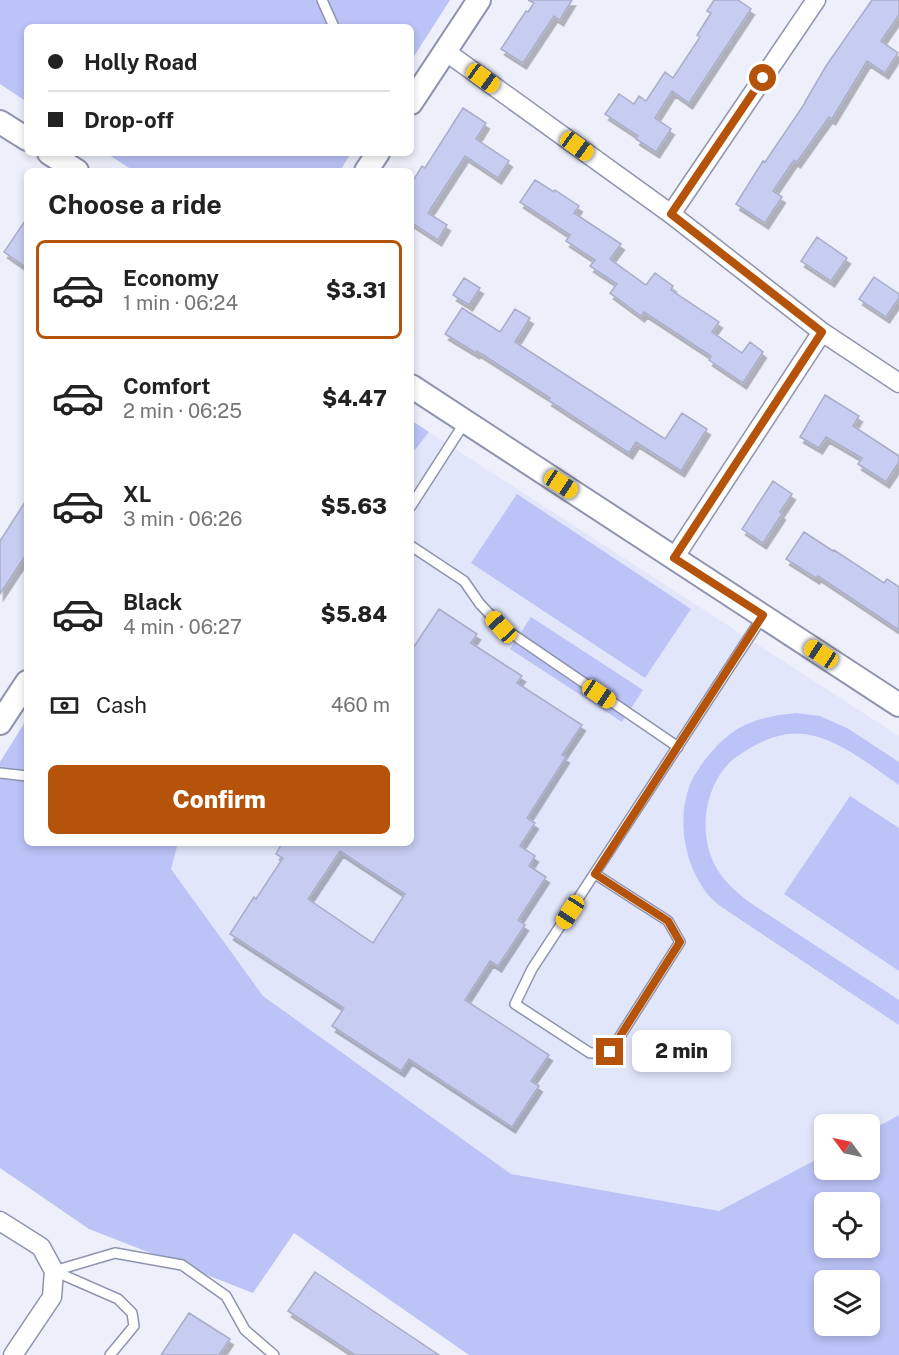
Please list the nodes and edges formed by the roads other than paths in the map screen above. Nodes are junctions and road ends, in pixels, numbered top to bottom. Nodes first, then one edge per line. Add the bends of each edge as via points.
1 (322, 0) edge
2 (479, 0) edge
3 (816, 0) edge
4 (333, 24) edge
5 (445, 51) junction
6 (414, 98) edge
7 (0, 122) edge
8 (24, 137) edge
9 (54, 156) edge
10 (72, 168) edge
11 (671, 214) junction
12 (822, 332) junction
13 (899, 382) edge
14 (414, 388) edge
15 (466, 422) junction
16 (414, 501) edge
17 (414, 548) edge
18 (674, 558) junction
19 (763, 615) junction
20 (24, 687) edge
21 (899, 705) edge
22 (0, 723) edge
23 (678, 747) junction
24 (0, 773) edge
25 (24, 776) edge
26 (595, 874) junction
27 (0, 1221) edge
28 (54, 1271) junction
29 (13, 1355) edge
30 (111, 1355) edge
31 (274, 1355) edge

1 - 4 lane
2 - 5 street
3 - 11 street
5 - 6 street
5 - 11 street
7 - 8 street
9 - 10 street
11 - 12 street
12 - 13 street
12 - 18 street
14 - 15 street
15 - 16 lane
15 - 18 street
17 - 23 lane via 464,581 501,627
18 - 19 street
19 - 21 street
19 - 23 lane
20 - 22 street
23 - 26 lane
24 - 25 lane
26 - 26 lane via 532,969 515,1004 590,1053 610,1052 680,942 668,921
27 - 28 street via 41,1248
28 - 29 street via 52,1297
28 - 30 lane via 118,1299 132,1313 134,1326
28 - 31 lane via 114,1253 182,1265 225,1296 245,1330

